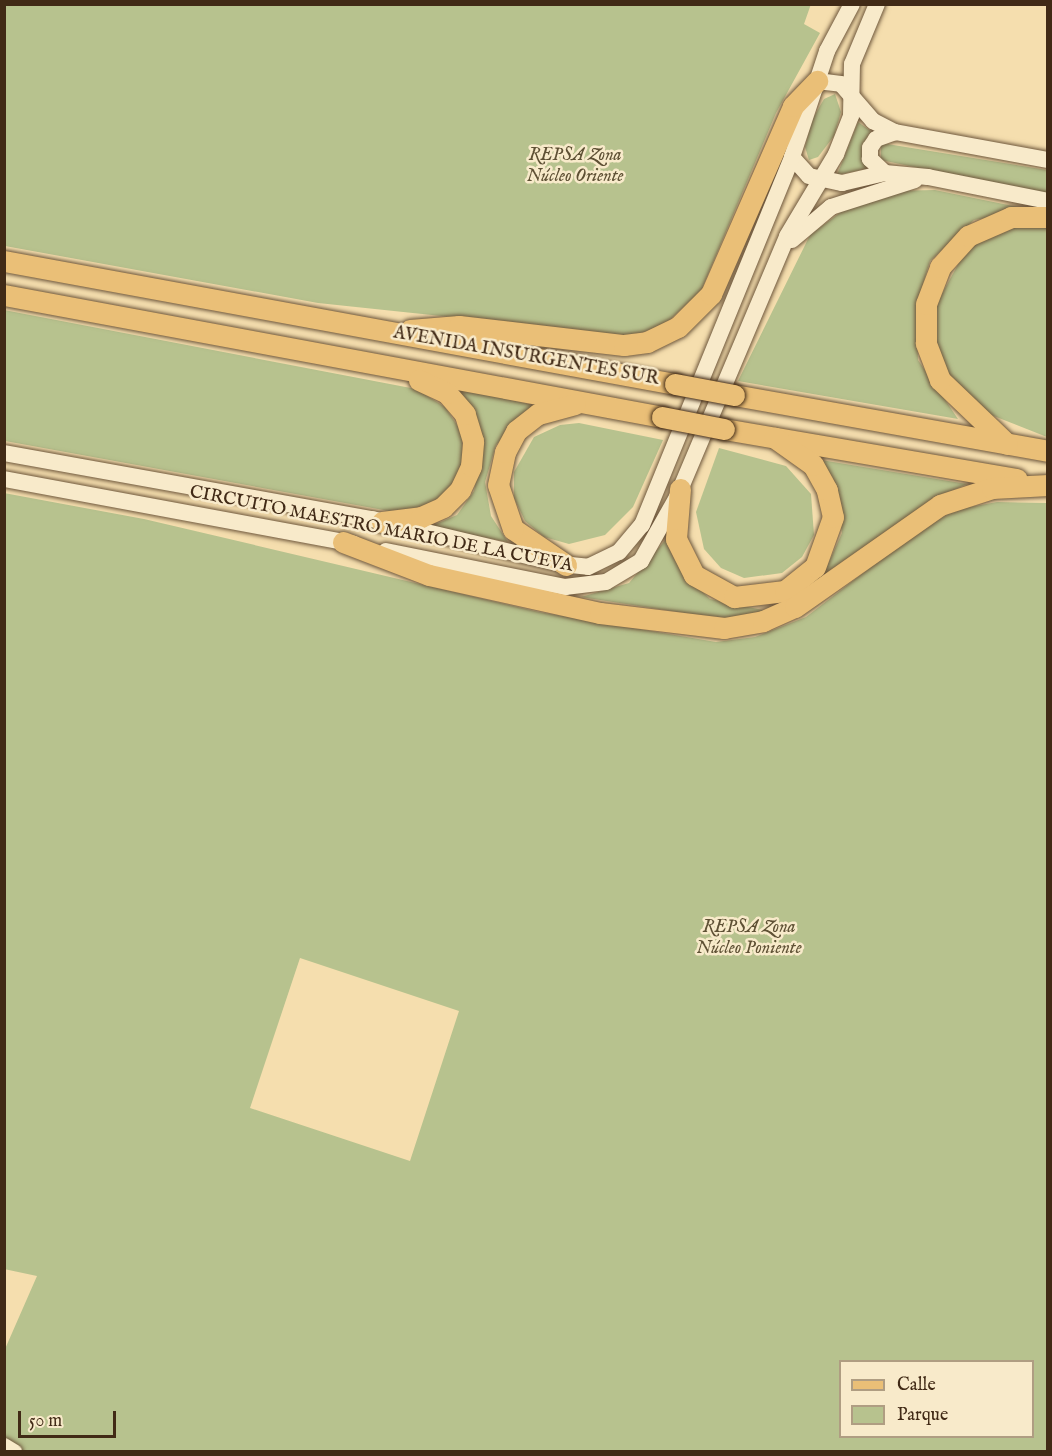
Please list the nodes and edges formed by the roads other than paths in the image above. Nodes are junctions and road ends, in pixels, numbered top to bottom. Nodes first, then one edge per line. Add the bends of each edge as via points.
1 (852, 4) edge
2 (877, 4) edge
3 (817, 81) junction
4 (850, 91) junction
5 (895, 132) junction
6 (792, 157) junction
7 (1047, 160) edge
8 (885, 173) junction
9 (928, 177) junction
10 (822, 178) junction
11 (1047, 201) edge
12 (1047, 217) edge
13 (4, 261) edge
14 (773, 268) junction
15 (4, 295) edge
16 (397, 333) junction
17 (359, 360) junction
18 (596, 404) junction
19 (776, 438) junction
20 (1007, 444) junction
21 (1047, 451) edge
22 (4, 453) edge
23 (4, 479) edge
24 (1047, 484) edge
25 (680, 489) junction
26 (382, 522) junction
27 (343, 542) junction
28 (566, 565) junction
29 (4, 1446) edge
30 (14, 1452) edge

1 - 3 street, CIRCUITO MAESTRO MARIO DE LA CUEVA
2 - 4 street, CIRCUITO MAESTRO MARIO DE LA CUEVA via 852,64
3 - 4 street
3 - 6 street, CIRCUITO MAESTRO MARIO DE LA CUEVA
3 - 16 main road via 793,106 711,294 678,327 624,345 459,326
4 - 5 street via 868,117
4 - 10 street, CIRCUITO MAESTRO MARIO DE LA CUEVA via 851,116
5 - 7 street
5 - 8 street via 876,139 870,148 876,168
6 - 10 street via 797,169
6 - 28 street, CIRCUITO MAESTRO MARIO DE LA CUEVA via 642,525 619,552 588,567
8 - 9 street
8 - 10 street via 842,183
9 - 11 street
9 - 14 street via 831,207 789,242
10 - 14 street, CIRCUITO MAESTRO MARIO DE LA CUEVA
12 - 20 main road via 1011,217 968,236 940,267 926,304 926,343 940,380 956,400
13 - 16 main road, AVENIDA INSURGENTES SUR
14 - 25 street, CIRCUITO MAESTRO MARIO DE LA CUEVA
15 - 17 main road, AVENIDA INSURGENTES SUR
16 - 20 main road, AVENIDA INSURGENTES SUR, bridge
17 - 18 main road, AVENIDA INSURGENTES SUR
17 - 26 main road via 440,388 460,406 472,432 471,466 450,502 421,517
18 - 19 main road, AVENIDA INSURGENTES SUR, bridge
18 - 28 main road via 565,405 530,418 510,440 501,465 498,494 507,520 532,547
19 - 24 main road, AVENIDA INSURGENTES SUR
19 - 25 main road via 813,465 832,516 822,557 785,591 734,597 694,575 676,539
20 - 21 main road, AVENIDA INSURGENTES SUR
22 - 26 street, CIRCUITO MAESTRO MARIO DE LA CUEVA
23 - 27 street, CIRCUITO MAESTRO MARIO DE LA CUEVA
24 - 27 main road via 992,488 940,505 795,608 763,621 724,628 600,613 429,575
25 - 27 street, CIRCUITO MAESTRO MARIO DE LA CUEVA via 641,561 624,574 586,586 565,587
26 - 28 street, CIRCUITO MAESTRO MARIO DE LA CUEVA
29 - 30 street

